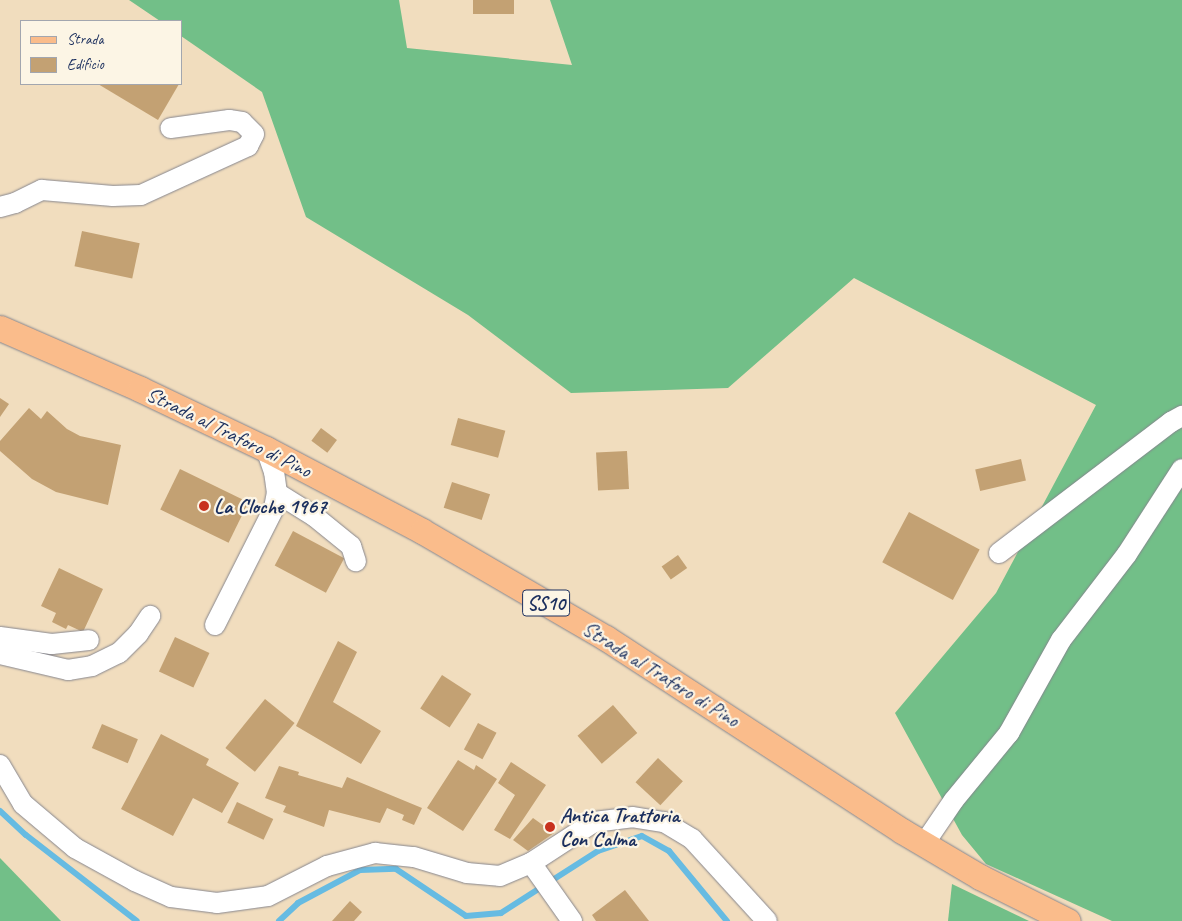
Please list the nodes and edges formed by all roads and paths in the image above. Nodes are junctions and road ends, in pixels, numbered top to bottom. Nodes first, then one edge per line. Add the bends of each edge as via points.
1 (171, 128) dead end
2 (0, 207) edge
3 (0, 328) edge
4 (1182, 416) edge
5 (266, 449) junction
6 (1182, 469) edge
7 (277, 493) junction
8 (999, 553) dead end
9 (356, 561) dead end
10 (150, 616) dead end
11 (215, 625) dead end
12 (0, 637) edge
13 (88, 640) dead end
14 (0, 654) edge
15 (0, 765) edge
16 (924, 844) junction
17 (533, 865) junction
18 (572, 921) edge
19 (767, 921) edge
20 (1068, 921) edge

1 - 2 street via 229,120 242,122 254,134 248,146 141,195 42,190
3 - 5 main road, Strada al Traforo di Pino / SS10
4 - 8 street
5 - 7 street
5 - 16 main road, Strada al Traforo di Pino / SS10 via 422,531 606,638
6 - 16 street via 1127,554 1061,640 1009,733 954,800
7 - 9 street via 314,516 351,546
7 - 11 street via 274,508
10 - 14 street via 119,653 92,666 68,670
12 - 13 street via 52,644
15 - 17 street via 23,804 75,848 171,897 216,903 268,896 327,866 375,853 414,857 467,873 500,876
16 - 20 main road, Strada al Traforo di Pino / SS10 via 980,877
17 - 18 street
17 - 19 street via 594,822 632,817 664,822 692,838

